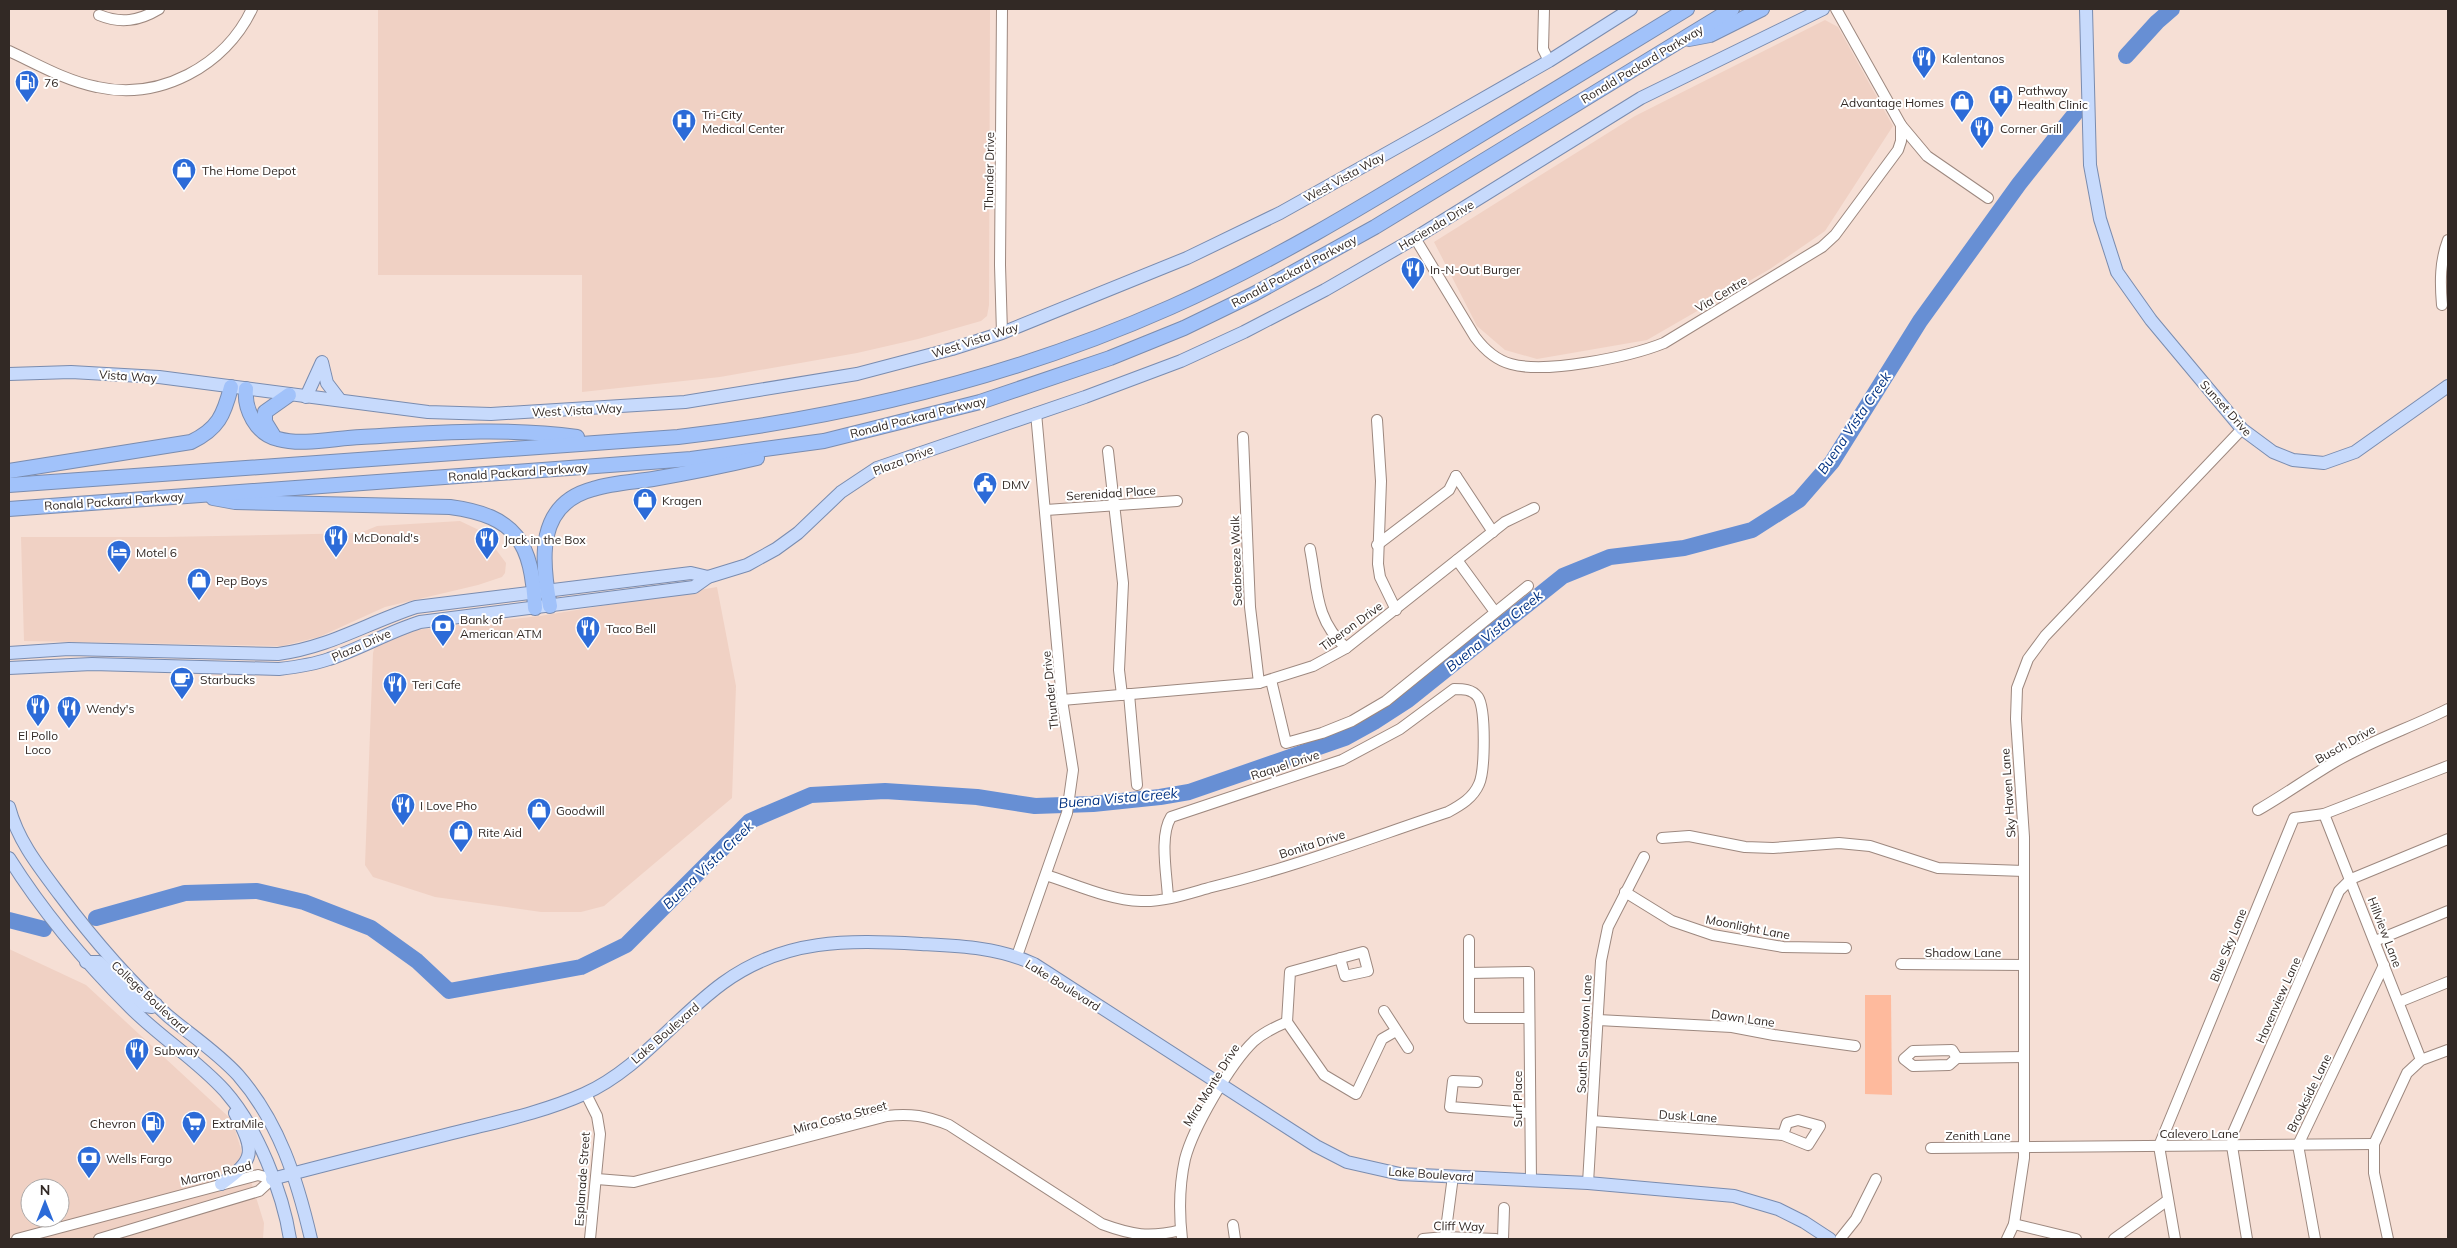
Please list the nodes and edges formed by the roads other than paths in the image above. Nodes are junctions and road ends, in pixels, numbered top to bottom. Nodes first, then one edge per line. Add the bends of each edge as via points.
1 (159, 9) edge
2 (252, 9) edge
3 (1002, 9) edge
4 (1544, 9) edge
5 (1631, 9) edge
6 (1687, 9) edge
7 (1732, 9) edge
8 (1762, 9) edge
9 (1823, 9) edge
10 (1836, 9) edge
11 (2086, 9) edge
12 (98, 15) dead end
13 (1678, 41) junction
14 (9, 51) edge
15 (1549, 61) junction
16 (1901, 125) junction
17 (1988, 198) dead end
18 (1415, 238) junction
19 (2448, 240) edge
20 (2442, 305) dead end
21 (1002, 333) junction
22 (9, 374) edge
23 (2448, 386) edge
24 (231, 387) junction
25 (246, 389) junction
26 (289, 395) junction
27 (306, 397) junction
28 (340, 400) junction
29 (1036, 413) junction
30 (1377, 420) dead end
31 (2242, 429) junction
32 (1243, 437) dead end
33 (277, 439) junction
34 (601, 441) junction
35 (824, 441) junction
36 (1108, 451) dead end
37 (9, 471) edge
38 (9, 485) edge
39 (196, 494) junction
40 (1177, 501) dead end
41 (1113, 506) junction
42 (1534, 508) dead end
43 (9, 509) edge
44 (1046, 510) junction
45 (1493, 532) junction
46 (1377, 545) junction
47 (1310, 549) dead end
48 (1457, 560) junction
49 (708, 577) junction
50 (1528, 586) dead end
51 (540, 592) junction
52 (550, 606) junction
53 (535, 608) junction
54 (1396, 610) junction
55 (1495, 612) junction
56 (1346, 648) junction
57 (141, 651) junction
58 (303, 651) junction
59 (9, 653) edge
60 (129, 665) junction
61 (306, 666) junction
62 (9, 668) edge
63 (1272, 680) junction
64 (1259, 683) junction
65 (1471, 691) joint
66 (1126, 694) junction
67 (1062, 700) junction
68 (2448, 709) edge
69 (2448, 766) edge
70 (1137, 784) dead end
71 (9, 806) edge
72 (2258, 810) dead end
73 (2324, 814) junction
74 (12, 824) edge
75 (1662, 838) dead end
76 (2448, 839) edge
77 (1644, 857) dead end
78 (9, 858) edge
79 (2024, 871) junction
80 (1046, 875) junction
81 (2351, 879) junction
82 (1626, 892) junction
83 (1168, 898) junction
84 (2448, 911) edge
85 (1469, 940) dead end
86 (2375, 941) junction
87 (1846, 948) dead end
88 (1017, 956) junction
89 (1340, 958) dead end
90 (86, 962) junction
91 (1901, 964) dead end
92 (2024, 965) junction
93 (2384, 965) junction
94 (1469, 973) junction
95 (2448, 982) edge
96 (2398, 1002) junction
97 (156, 1004) junction
98 (1384, 1011) dead end
99 (1529, 1018) junction
100 (1598, 1020) junction
101 (1287, 1022) junction
102 (1396, 1031) junction
103 (1854, 1046) dead end
104 (1408, 1048) dead end
105 (2448, 1050) edge
106 (2024, 1057) junction
107 (1957, 1058) junction
108 (2421, 1060) junction
109 (1477, 1082) dead end
110 (219, 1085) junction
111 (1222, 1086) junction
112 (586, 1094) junction
113 (1529, 1113) junction
114 (1592, 1122) junction
115 (1783, 1134) dead end
116 (2374, 1144) junction
117 (2298, 1145) junction
118 (2159, 1146) junction
119 (2232, 1146) junction
120 (1931, 1148) dead end
121 (2024, 1148) junction
122 (294, 1173) junction
123 (1453, 1176) junction
124 (272, 1179) junction
125 (597, 1179) junction
126 (1531, 1180) junction
127 (1876, 1180) dead end
128 (1588, 1183) junction
129 (221, 1184) junction
130 (2168, 1200) junction
131 (1504, 1208) dead end
132 (2014, 1224) junction
133 (1233, 1225) dead end
134 (1181, 1235) edge
135 (1445, 1237) junction
136 (17, 1239) edge
137 (99, 1239) edge
138 (290, 1239) edge
139 (311, 1239) edge
140 (590, 1239) edge
141 (1235, 1239) edge
142 (1423, 1239) edge
143 (1496, 1239) edge
144 (1503, 1239) edge
145 (1830, 1239) edge
146 (1840, 1239) edge
147 (2007, 1239) edge
148 (2076, 1239) edge
149 (2114, 1239) edge
150 (2175, 1239) edge
151 (2247, 1239) edge
152 (2315, 1239) edge
153 (2388, 1239) edge

1 - 12 street via 130,21
2 - 14 street via 223,52 199,69 160,85 137,89 98,88 71,80
3 - 21 street, Thunder Drive
4 - 15 street via 1543,49
5 - 15 main road, West Vista Way
6 - 34 highway, Ronald Packard Parkway via 1312,237 1225,282 1099,337 988,375 874,405 739,429
7 - 13 highway, Ronald Packard Parkway
8 - 13 highway via 1710,35
9 - 18 main road, Hacienda Drive via 1641,98
10 - 16 street
11 - 31 main road, Sunset Drive via 2090,165 2093,190 2117,272 2151,320
13 - 35 highway, Ronald Packard Parkway via 1368,231 1254,294 1184,328 1026,388 922,418
15 - 21 main road, West Vista Way via 1280,213 1187,258
16 - 17 street via 1927,156
16 - 18 street, Via Centre via 1898,150 1836,234 1822,247 1664,343 1640,352 1547,368 1509,364 1485,350 1475,337
18 - 29 main road, Hacienda Drive via 1244,332 1172,364
19 - 20 street via 2442,255
21 - 28 main road, West Vista Way via 857,374 685,402 491,414 428,412
22 - 24 main road, Vista Way via 80,372 159,377
23 - 31 main road, Sunset Drive via 2355,452 2324,463 2293,460 2272,452
24 - 25 main road, Vista Way
24 - 37 highway via 226,408 217,425 205,436 191,442
25 - 26 main road, West Vista Way
25 - 33 highway via 245,403 257,426
26 - 27 main road, West Vista Way
26 - 33 highway via 265,412 264,422
27 - 28 main road, West Vista Way
27 - 28 main road via 322,362 327,382
29 - 44 street, Thunder Drive
29 - 49 main road, Plaza Drive via 877,468 841,492 776,550 747,565
30 - 46 street via 1381,481
31 - 79 street, Sky Haven Lane via 2044,636 2028,659 2017,688 2016,719
32 - 64 street, Seabreeze Walk via 1250,607
33 - 34 highway via 309,441 450,432 554,434
34 - 38 highway, Ronald Packard Parkway
35 - 39 highway, Ronald Packard Parkway via 681,460
35 - 51 highway via 706,471 606,486 577,495 560,508 549,524
36 - 41 street
39 - 43 highway, Ronald Packard Parkway
39 - 51 highway via 235,502 450,507 483,513 501,522 520,542
40 - 41 street, Serenidad Place
41 - 44 street, Serenidad Place
41 - 66 street via 1123,583 1119,670
42 - 45 street, Tiberon Drive via 1505,522
44 - 67 street, Thunder Drive
45 - 46 street via 1456,476 1449,490
45 - 48 street, Tiberon Drive
46 - 54 street via 1380,577
47 - 56 street via 1315,590 1324,621
48 - 54 street, Tiberon Drive
48 - 55 street
49 - 51 main road, Plaza Drive via 691,573
49 - 52 main road, Plaza Drive via 694,587
50 - 55 street
51 - 52 highway
51 - 53 highway
51 - 58 main road, Plaza Drive via 416,607
52 - 53 main road, Plaza Drive
53 - 61 main road, Plaza Drive via 420,622
54 - 56 street, Tiberon Drive
55 - 63 street via 1386,701 1352,721 1322,733 1286,743
56 - 63 street, Tiberon Drive via 1313,666
57 - 58 main road, Plaza Drive via 256,655
57 - 59 main road, Plaza Drive via 70,649
57 - 60 main road via 141,655
58 - 61 main road
60 - 61 main road, Plaza Drive via 257,670
60 - 62 main road, Plaza Drive
63 - 64 street, Tiberon Drive
64 - 66 street, Tiberon Drive
65 - 83 street, Raquel Drive via 1454,689 1446,693 1400,729 1342,760 1171,817 1165,826
65 - 83 street, Bonita Drive via 1481,702 1482,772 1479,785 1463,804 1295,864
66 - 67 street, Tiberon Drive
66 - 70 street
67 - 80 street, Thunder Drive via 1073,770 1067,813
68 - 72 street, Busch Drive via 2391,733 2334,763
69 - 73 street, Blue Sky Lane
71 - 74 main road, College Boulevard
73 - 81 street, Hillview Lane
73 - 118 street, Blue Sky Lane via 2294,818
74 - 97 main road, College Boulevard via 35,862 88,933
75 - 79 street via 1688,836 1745,847 1774,848 1839,843 1870,846 1938,868
76 - 81 street, Havenview Lane
77 - 82 street, South Sundown Lane
78 - 90 main road, College Boulevard
79 - 92 street, Sky Haven Lane
80 - 83 street, Bonita Drive via 1119,899
80 - 88 street, Thunder Drive
81 - 86 street, Hillview Lane
81 - 119 street, Havenview Lane via 2339,891 2233,1134
82 - 87 street, Moonlight Lane via 1672,921 1713,935 1783,947
82 - 100 street, South Sundown Lane via 1608,927 1601,961
84 - 86 street
85 - 94 street
86 - 93 street, Hillview Lane
88 - 111 main road, Lake Boulevard
88 - 112 main road, Lake Boulevard via 969,946 861,941 825,943 778,954 748,967 722,984 627,1066
89 - 101 street via 1290,972
90 - 97 main road via 99,962 145,1006
90 - 110 main road, College Boulevard via 154,1030
91 - 92 street, Shadow Lane
92 - 106 street, Sky Haven Lane
93 - 96 street, Hillview Lane
93 - 117 street, Brookside Lane
94 - 99 street via 1469,1018
94 - 99 street, Surf Place via 1529,972
95 - 96 street
96 - 108 street, Hillview Lane
97 - 122 main road, College Boulevard via 237,1074 269,1117
98 - 102 street
99 - 113 street, Surf Place
100 - 103 street, Dawn Lane via 1732,1027
100 - 114 street, South Sundown Lane
101 - 102 street via 1324,1075 1356,1094 1382,1039
101 - 111 street, Mira Monte Drive via 1255,1040
102 - 104 street
105 - 108 street
106 - 107 street
106 - 121 street, Sky Haven Lane
107 - 107 street via 1949,1065 1913,1066 1904,1058 1912,1051 1952,1050
108 - 116 street via 2407,1073
109 - 113 street via 1453,1081 1450,1107
110 - 124 main road, College Boulevard via 251,1127
110 - 129 main road via 236,1116 250,1154 247,1163
111 - 123 main road, Lake Boulevard via 1347,1162 1400,1174
111 - 134 street, Mira Monte Drive via 1195,1131 1186,1157 1179,1214
112 - 122 main road, Lake Boulevard via 533,1112
112 - 125 street, Esplanade Street via 597,1116 600,1134
113 - 126 street, Surf Place
114 - 115 street, Dusk Lane
114 - 128 street, South Sundown Lane
116 - 117 street, Calevero Lane
116 - 153 street via 2374,1173
117 - 119 street, Calevero Lane
117 - 152 street, Brookside Lane
118 - 119 street, Calevero Lane
118 - 121 street, Calevero Lane
118 - 130 street
119 - 151 street, Havenview Lane
120 - 121 street, Zenith Lane
121 - 132 street, Sky Haven Lane
122 - 124 main road, Lake Boulevard
122 - 139 main road, College Boulevard
123 - 126 main road, Lake Boulevard
123 - 135 street
124 - 129 street, Marron Road via 258,1175
124 - 137 street, Marron Road via 259,1191
124 - 138 main road, College Boulevard via 287,1216
125 - 134 street, Mira Costa Street via 634,1182 887,1116 924,1115 949,1125 1102,1224 1129,1234
125 - 140 street, Esplanade Street
126 - 128 main road, Lake Boulevard
127 - 146 street via 1856,1219
128 - 145 main road, Lake Boulevard via 1753,1200 1804,1222
129 - 136 street, Marron Road
130 - 149 street
130 - 150 street
131 - 144 street
132 - 147 street, Sky Haven Lane
132 - 148 street
133 - 141 street
135 - 142 street, Cliff Way
135 - 143 street, Cliff Way

